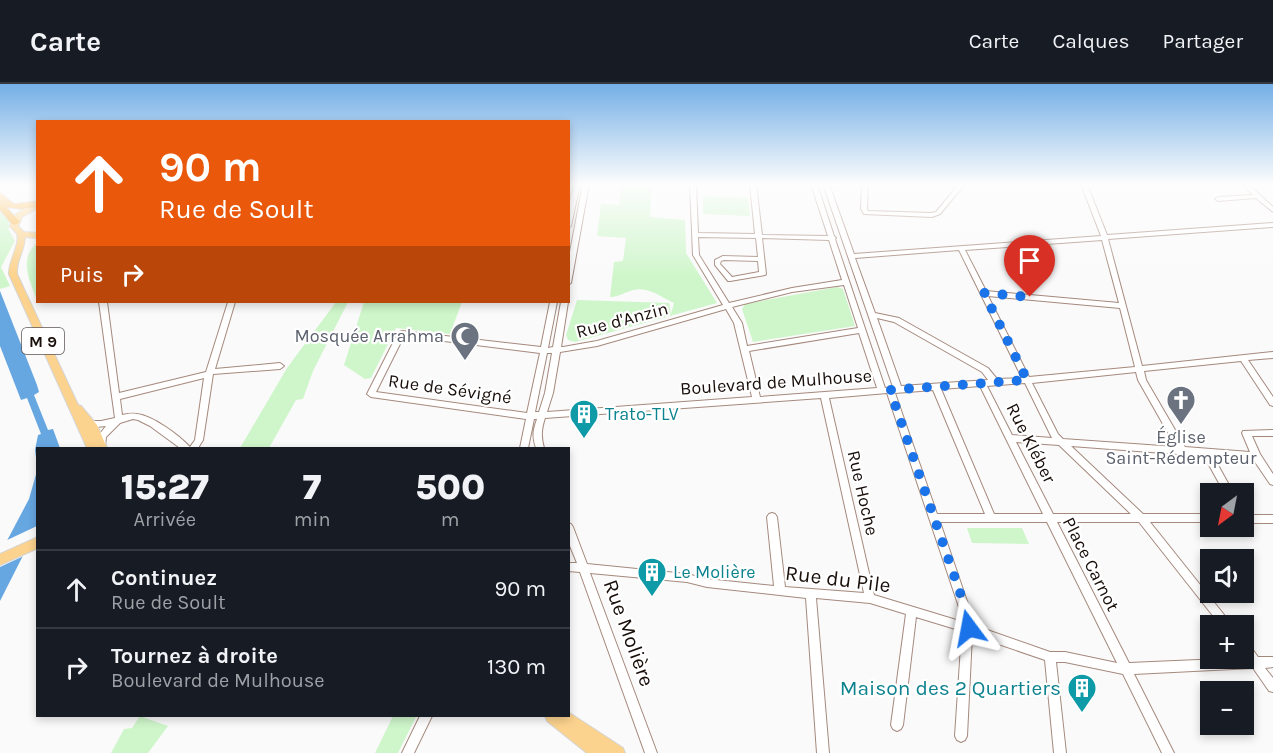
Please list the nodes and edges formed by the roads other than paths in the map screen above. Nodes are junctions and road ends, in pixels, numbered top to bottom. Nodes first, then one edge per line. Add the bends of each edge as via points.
1 (9, 215) edge
2 (21, 215) edge
3 (580, 215) edge
4 (694, 215) edge
5 (757, 215) edge
6 (825, 215) edge
7 (837, 215) edge
8 (1096, 215) edge
9 (15, 222) junction
10 (579, 223) junction
11 (570, 224) edge
12 (1273, 225) edge
13 (21, 234) junction
14 (694, 236) junction
15 (759, 237) junction
16 (1105, 237) junction
17 (36, 238) edge
18 (833, 238) junction
19 (36, 240) edge
20 (961, 248) junction
21 (852, 256) junction
22 (761, 259) junction
23 (570, 272) edge
24 (847, 282) junction
25 (20, 287) junction
26 (984, 293) junction
27 (103, 303) edge
28 (231, 303) edge
29 (554, 303) edge
30 (565, 303) edge
31 (729, 305) junction
32 (1122, 306) junction
33 (873, 315) junction
34 (862, 330) junction
35 (744, 349) junction
36 (544, 350) junction
37 (557, 350) junction
38 (1273, 355) edge
39 (1243, 358) junction
40 (280, 366) dead end
41 (1139, 371) junction
42 (209, 373) junction
43 (1027, 380) junction
44 (995, 382) junction
45 (982, 384) junction
46 (936, 387) junction
47 (374, 388) joint
48 (890, 390) junction
49 (67, 394) junction
50 (824, 395) junction
51 (115, 397) junction
52 (758, 400) junction
53 (1273, 403) edge
54 (542, 415) junction
55 (532, 416) junction
56 (119, 420) junction
57 (90, 423) junction
58 (1273, 433) edge
59 (1010, 438) junction
60 (1059, 441) junction
61 (98, 447) edge
62 (99, 447) edge
63 (99, 447) edge
64 (185, 447) edge
65 (195, 447) edge
66 (525, 447) edge
67 (539, 447) edge
68 (1182, 450) junction
69 (1206, 452) junction
70 (1256, 456) junction
71 (1273, 481) edge
72 (1224, 483) edge
73 (772, 517) dead end
74 (935, 518) junction
75 (991, 518) junction
76 (1050, 518) junction
77 (1141, 518) junction
78 (1200, 518) edge
79 (1254, 518) edge
80 (1273, 519) edge
81 (570, 532) edge
82 (36, 536) edge
83 (36, 543) edge
84 (0, 552) edge
85 (0, 560) edge
86 (570, 567) edge
87 (584, 568) junction
88 (780, 591) junction
89 (811, 594) junction
90 (870, 598) junction
91 (912, 610) junction
92 (1219, 615) edge
93 (969, 628) junction
94 (1050, 657) junction
95 (1254, 660) edge
96 (1273, 662) edge
97 (1256, 663) junction
98 (1126, 669) junction
99 (1273, 687) edge
100 (426, 717) edge
101 (553, 717) edge
102 (564, 717) edge
103 (897, 725) dead end
104 (962, 736) dead end
105 (408, 753) edge
106 (599, 753) edge
107 (618, 753) edge
108 (651, 753) edge
109 (823, 753) edge
110 (1060, 753) edge
111 (1168, 753) edge

1 - 9 highway
2 - 9 main road
3 - 10 street
4 - 14 street
5 - 15 street
6 - 18 street
7 - 21 street
8 - 16 street
9 - 13 main road
10 - 11 street
10 - 23 street
12 - 16 street
13 - 17 main road
13 - 25 main road, M 9 via 22,242 12,268
14 - 15 street
14 - 31 street via 698,259
15 - 18 street
15 - 22 street
16 - 20 street
16 - 32 street
18 - 24 street
19 - 25 main road, M 9 via 20,260
20 - 21 street
20 - 26 street
21 - 33 street
22 - 22 street via 763,274 730,279 717,264 723,258
24 - 31 street, Rue d'Anzin
24 - 34 street
25 - 49 main road, M 9
26 - 32 street
26 - 43 street
27 - 51 street
28 - 42 street
29 - 36 street
30 - 37 street
31 - 35 street
31 - 37 street, Rue d'Anzin via 648,330
32 - 41 street
33 - 44 street via 896,320 985,370
33 - 48 street
34 - 35 street
34 - 48 street
35 - 52 street
36 - 37 street, Rue d'Anzin
36 - 47 street, Rue d'Anzin via 402,333
36 - 55 street
37 - 54 street
38 - 39 street, Boulevard de Mulhouse
39 - 41 street, Boulevard de Mulhouse
39 - 53 street
40 - 42 street
41 - 43 street, Boulevard de Mulhouse
41 - 68 street
42 - 51 street
42 - 65 street
43 - 44 street, Boulevard de Mulhouse
43 - 60 street
44 - 45 street, Boulevard de Mulhouse
45 - 46 street, Boulevard de Mulhouse
45 - 59 street, Rue Kléber
46 - 48 street, Boulevard de Mulhouse
46 - 75 street
47 - 55 street, Rue de Sévigné via 371,394
48 - 50 street, Boulevard de Mulhouse
48 - 74 street
49 - 57 main road, M 9
49 - 61 main road, M 9
50 - 52 street, Boulevard de Mulhouse
50 - 90 street, Rue Hoche
51 - 56 street
52 - 54 street, Boulevard de Mulhouse
54 - 55 street, Boulevard de Mulhouse
54 - 67 street via 536,436
55 - 66 street
56 - 57 street
56 - 63 street via 102,436
56 - 64 street via 142,418
57 - 62 main road, M 9
58 - 70 street via 1246,432
59 - 60 street
59 - 76 street, Rue Kléber
60 - 68 street
60 - 77 street
68 - 69 street
69 - 70 street
69 - 72 street
70 - 71 street
73 - 88 street
74 - 75 street, Place Carnot
74 - 93 street
75 - 76 street, Place Carnot
76 - 77 street
76 - 98 street, Place Carnot
77 - 78 street
77 - 92 street
79 - 80 street
81 - 87 street, Rue Molière
82 - 84 main road
83 - 85 main road
86 - 87 street, Rue du Pile
87 - 88 street, Rue du Pile
87 - 108 street, Rue Molière
88 - 89 street, Rue du Pile
89 - 90 street, Rue du Pile
89 - 109 street
90 - 91 street, Rue du Pile
91 - 93 street, Rue du Pile
91 - 103 street
93 - 94 street, Rue du Pile
93 - 104 street
94 - 98 street, Rue du Pile
94 - 110 street
95 - 97 street
96 - 97 street, Rue du Pile
97 - 98 street, Rue du Pile
97 - 99 street
98 - 111 street, Place Carnot
100 - 105 street
101 - 106 main road
102 - 107 main road

